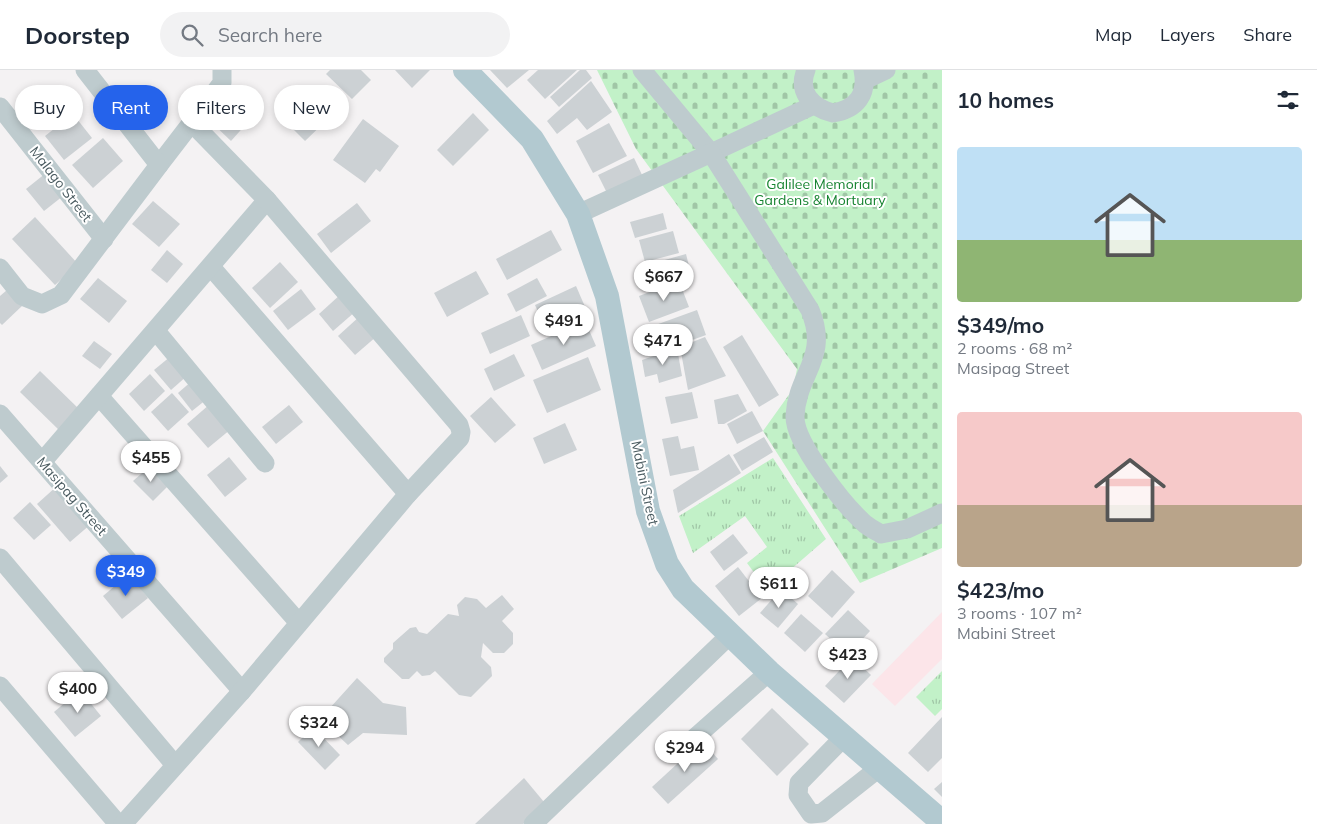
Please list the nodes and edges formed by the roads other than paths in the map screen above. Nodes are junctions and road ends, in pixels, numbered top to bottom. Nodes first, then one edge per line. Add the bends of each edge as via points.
1 (85, 70) edge
2 (222, 70) edge
3 (465, 70) edge
4 (642, 70) edge
5 (806, 70) edge
6 (886, 70) edge
7 (864, 75) edge
8 (220, 85) edge
9 (814, 105) junction
10 (0, 107) edge
11 (185, 130) edge
12 (199, 130) edge
13 (711, 153) junction
14 (159, 165) junction
15 (268, 200) junction
16 (578, 214) junction
17 (104, 239) junction
18 (211, 267) junction
19 (0, 268) edge
20 (156, 331) junction
21 (99, 396) junction
22 (0, 414) edge
23 (42, 462) junction
24 (265, 463) dead end
25 (408, 494) junction
26 (942, 513) edge
27 (0, 558) edge
28 (299, 623) junction
29 (730, 634) junction
30 (769, 672) junction
31 (0, 686) edge
32 (242, 690) junction
33 (844, 737) junction
34 (682, 749) dead end
35 (174, 765) junction
36 (880, 768) junction
37 (942, 822) edge
38 (118, 824) edge
39 (123, 824) edge
40 (533, 824) edge

1 - 14 street
2 - 8 street
3 - 16 main road, Mabini Street via 532,140
4 - 13 street
5 - 9 street via 803,87
6 - 7 street
7 - 9 street via 860,99 844,111 833,113
9 - 13 street
10 - 17 street, Malago Street
11 - 14 street
12 - 15 street
13 - 16 street
13 - 26 street via 816,322 817,352 801,388 795,417 800,440 840,497 866,525 881,534 907,529
14 - 17 street
15 - 18 street
15 - 25 street via 459,425 460,438
16 - 29 main road, Mabini Street via 607,296 648,511 668,564 683,589
17 - 19 street via 61,295 42,304 22,296
18 - 20 street
18 - 25 street
20 - 21 street
20 - 24 street
21 - 23 street
21 - 28 street
22 - 23 street, Masipag Street
23 - 32 street, Masipag Street
25 - 28 street
27 - 35 street
28 - 32 street
29 - 30 main road, Mabini Street
29 - 40 street
30 - 33 main road, Mabini Street
30 - 34 street
31 - 38 street
32 - 35 street
33 - 36 main road, Mabini Street
33 - 36 street via 799,783 798,795 811,814 822,813
35 - 39 street
36 - 37 main road, Mabini Street

